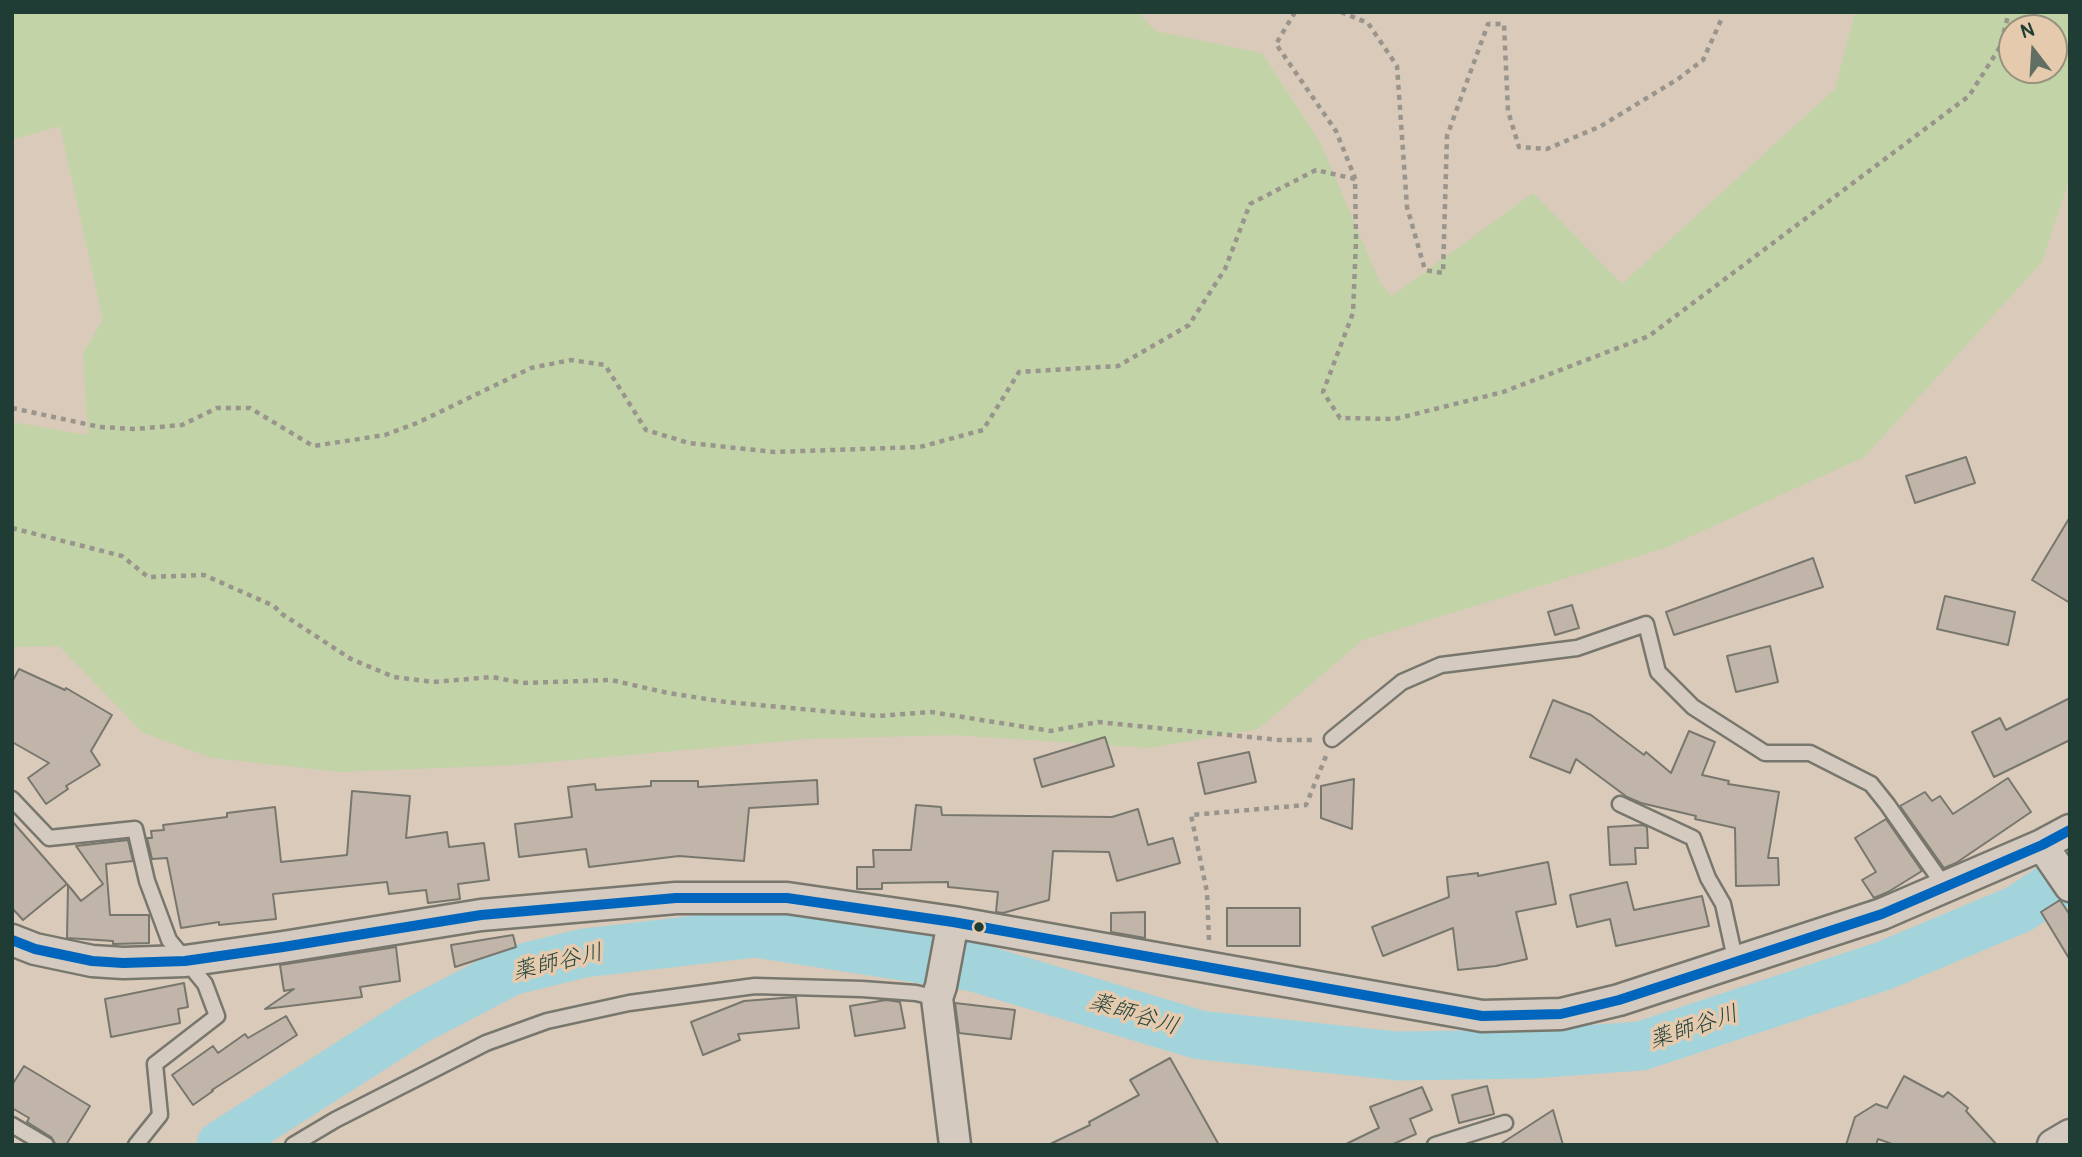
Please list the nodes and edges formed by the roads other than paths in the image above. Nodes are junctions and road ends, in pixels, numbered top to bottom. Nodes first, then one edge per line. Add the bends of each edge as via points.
1 (1332, 739) road end
2 (12, 799) edge
3 (1620, 804) dead end
4 (2070, 830) edge
5 (2048, 852) junction
6 (2070, 886) edge
7 (1944, 887) junction
8 (952, 929) junction
9 (12, 940) edge
10 (185, 961) junction
11 (1736, 963) junction
12 (939, 992) junction
13 (1505, 1122) dead end
14 (12, 1125) edge
15 (2070, 1135) edge
16 (46, 1145) edge
17 (136, 1145) edge
18 (293, 1145) edge
19 (954, 1145) edge
20 (1435, 1145) edge
21 (2053, 1145) edge

1 - 7 lane via 1402,682 1441,665 1577,648 1646,624 1658,672 1693,707 1765,753 1810,753 1871,784
2 - 10 lane via 49,838 135,829 147,881 169,940
3 - 11 lane via 1693,838 1723,904
4 - 5 street
5 - 6 street
5 - 7 street
7 - 11 street via 1882,914
8 - 10 street via 787,898 676,898 481,915
8 - 11 street via 1210,967 1482,1016 1561,1014
8 - 12 street
9 - 10 street via 92,961
10 - 17 lane via 205,985 217,1016 155,1064 160,1115
12 - 18 lane via 755,986 629,1003 547,1021 486,1044
12 - 19 street
13 - 20 lane
14 - 16 lane
15 - 21 street

